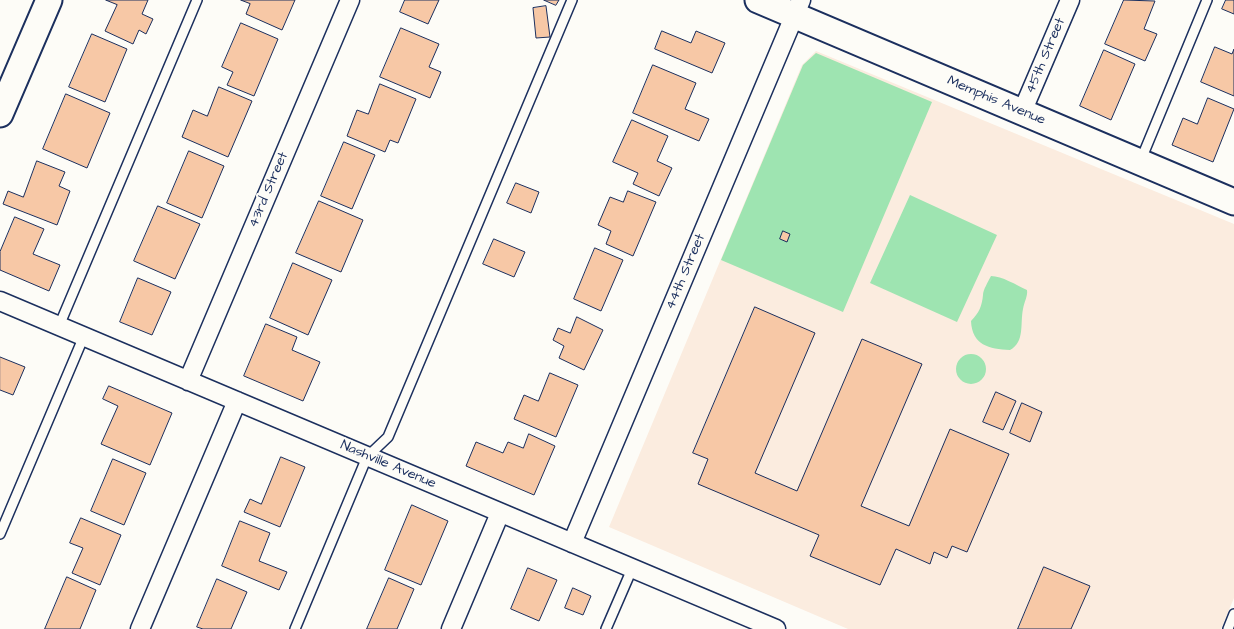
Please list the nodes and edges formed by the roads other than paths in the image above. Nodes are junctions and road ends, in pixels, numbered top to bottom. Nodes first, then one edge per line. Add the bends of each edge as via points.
1 (49, 0) edge
2 (197, 0) edge
3 (350, 0) edge
4 (572, 0) edge
5 (758, 0) edge
6 (1070, 0) edge
7 (1207, 0) edge
8 (798, 8) edge
9 (1022, 112) junction
10 (0, 114) edge
11 (1140, 162) junction
12 (1234, 202) edge
13 (0, 301) edge
14 (59, 326) junction
15 (84, 336) junction
16 (188, 381) junction
17 (237, 401) junction
18 (367, 457) junction
19 (500, 513) junction
20 (0, 534) edge
21 (572, 543) junction
22 (632, 569) junction
23 (1234, 614) edge
24 (767, 628) edge
25 (140, 629) edge
26 (295, 629) edge
27 (451, 629) edge
28 (606, 629) edge
29 (1228, 629) edge

1 - 10 street
2 - 14 lane
3 - 16 street, 43rd Street
4 - 18 lane via 388,437
5 - 8 street, Memphis Avenue
6 - 9 street, 45th Street
7 - 11 lane
8 - 9 street, Memphis Avenue
8 - 21 street, 44th Street
9 - 11 street, Memphis Avenue
11 - 12 street, Memphis Avenue
13 - 14 street, Nashville Avenue
14 - 15 street, Nashville Avenue
15 - 16 street, Nashville Avenue
15 - 20 lane
16 - 17 street, Nashville Avenue
17 - 18 street, Nashville Avenue
17 - 25 street
18 - 19 street, Nashville Avenue
18 - 26 lane
19 - 21 street, Nashville Avenue
19 - 27 street
21 - 22 street, Nashville Avenue
22 - 24 street, Nashville Avenue
22 - 28 lane
23 - 29 lane

